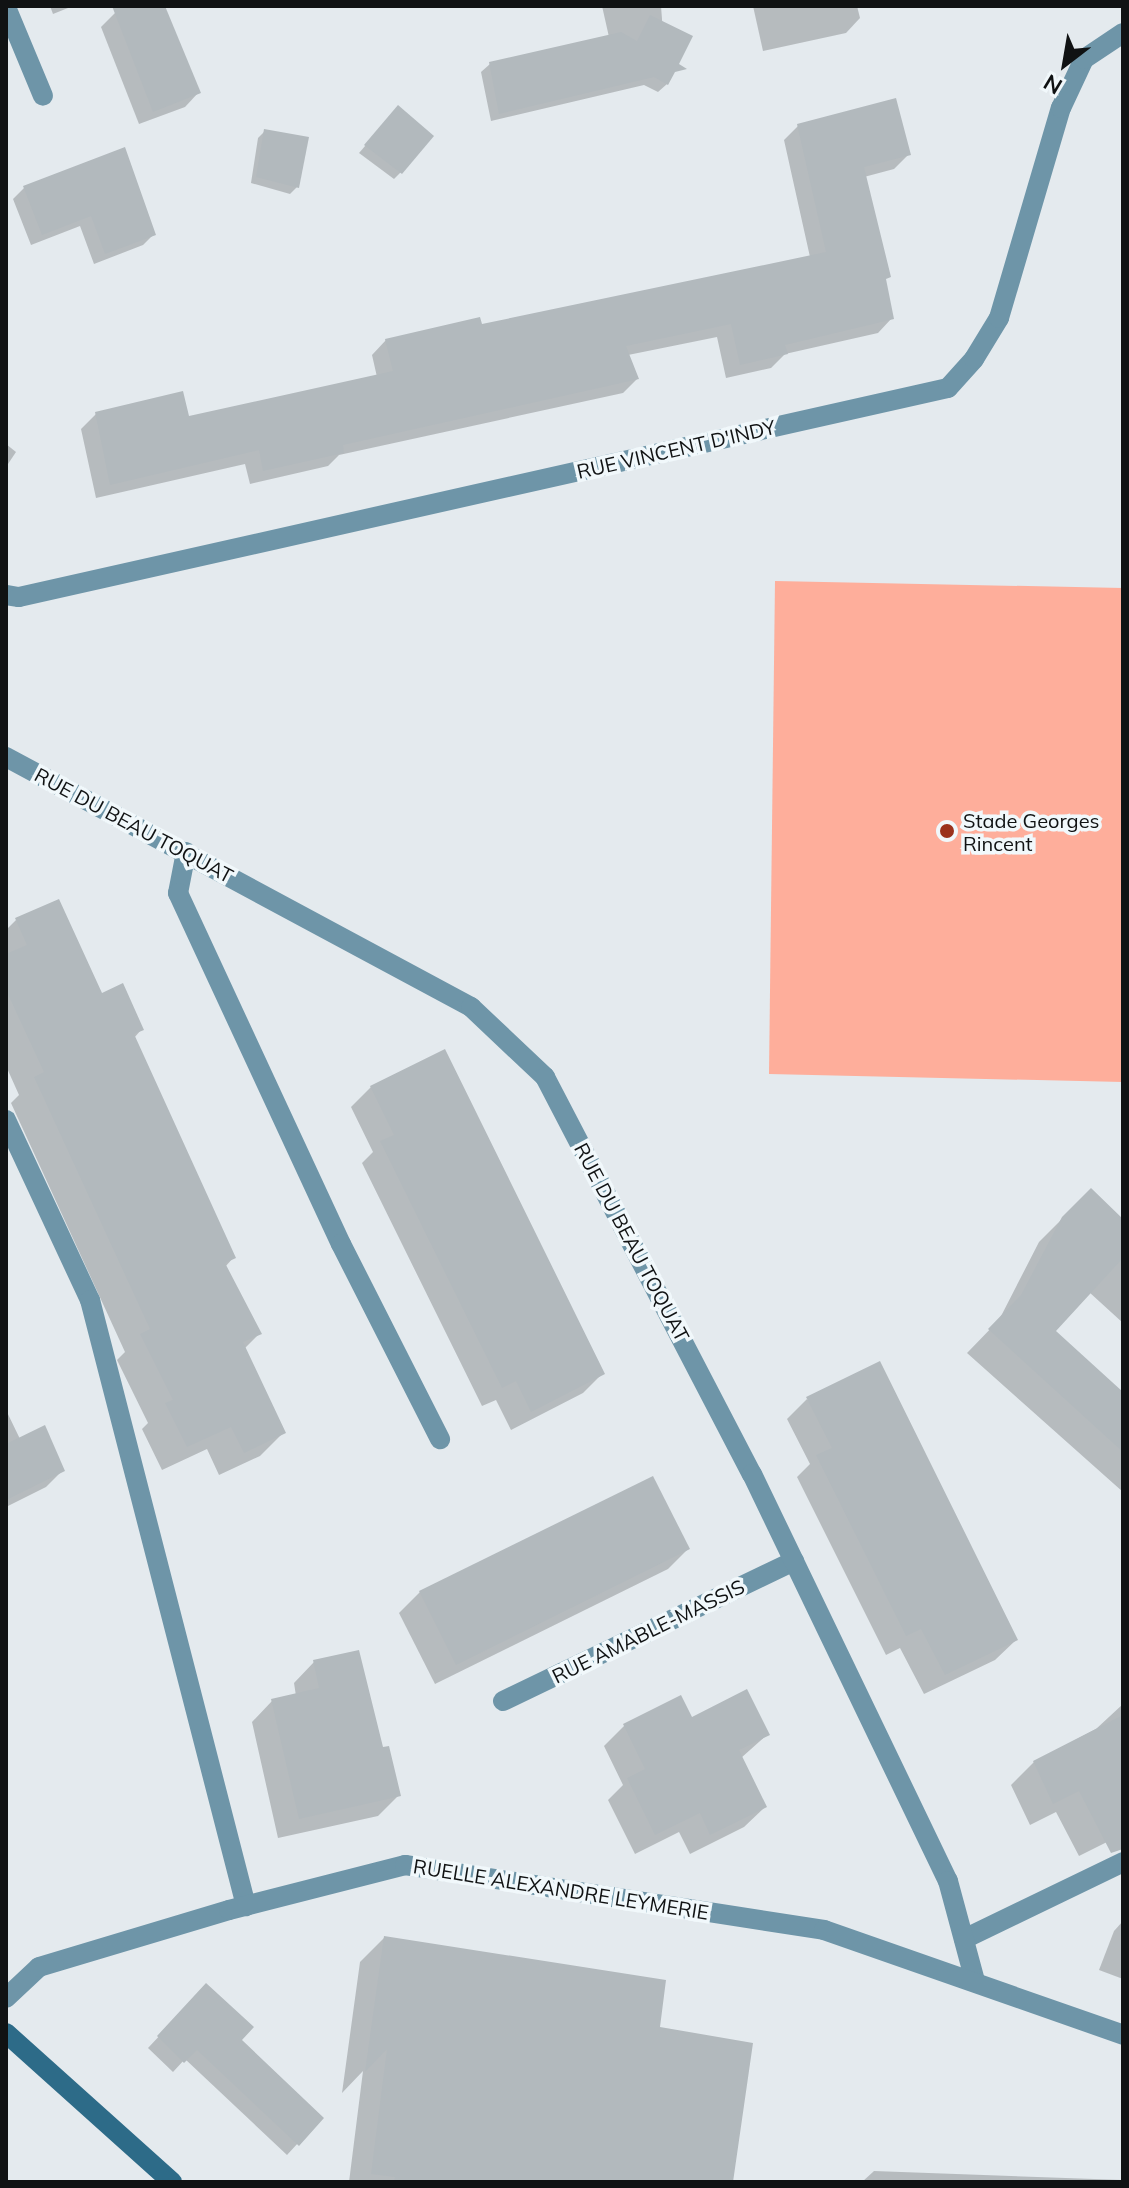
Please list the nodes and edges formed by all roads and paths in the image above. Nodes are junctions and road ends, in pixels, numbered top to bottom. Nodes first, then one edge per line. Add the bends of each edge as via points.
1 (6, 7) edge
2 (1123, 33) edge
3 (43, 96) dead end
4 (6, 595) edge
5 (6, 757) edge
6 (186, 852) junction
7 (6, 1120) edge
8 (440, 1439) dead end
9 (794, 1561) junction
10 (503, 1701) dead end
11 (1123, 1862) edge
12 (246, 1906) junction
13 (964, 1939) junction
14 (975, 1981) junction
15 (6, 1998) edge
16 (6, 2033) edge
17 (1123, 2035) edge
18 (168, 2180) edge

1 - 3 street
2 - 4 street, RUE VINCENT D'INDY via 1084,59 1061,108 999,318 948,388 19,597
5 - 6 street, RUE DU BEAU TOQUAT
6 - 8 street via 178,893 341,1244
6 - 9 street, RUE DU BEAU TOQUAT via 471,1007 545,1077
7 - 12 street via 90,1300
9 - 10 street, RUE AMABLE-MASSIS
9 - 13 street, RUE DU BEAU TOQUAT via 948,1881
11 - 13 street
12 - 14 street, RUELLE ALEXANDRE LEYMERIE via 405,1865 824,1930
12 - 15 street, RUELLE ALEXANDRE LEYMERIE via 39,1967
13 - 14 street, RUE DU BEAU TOQUAT
14 - 17 street, RUELLE ALEXANDRE LEYMERIE
16 - 18 main road

